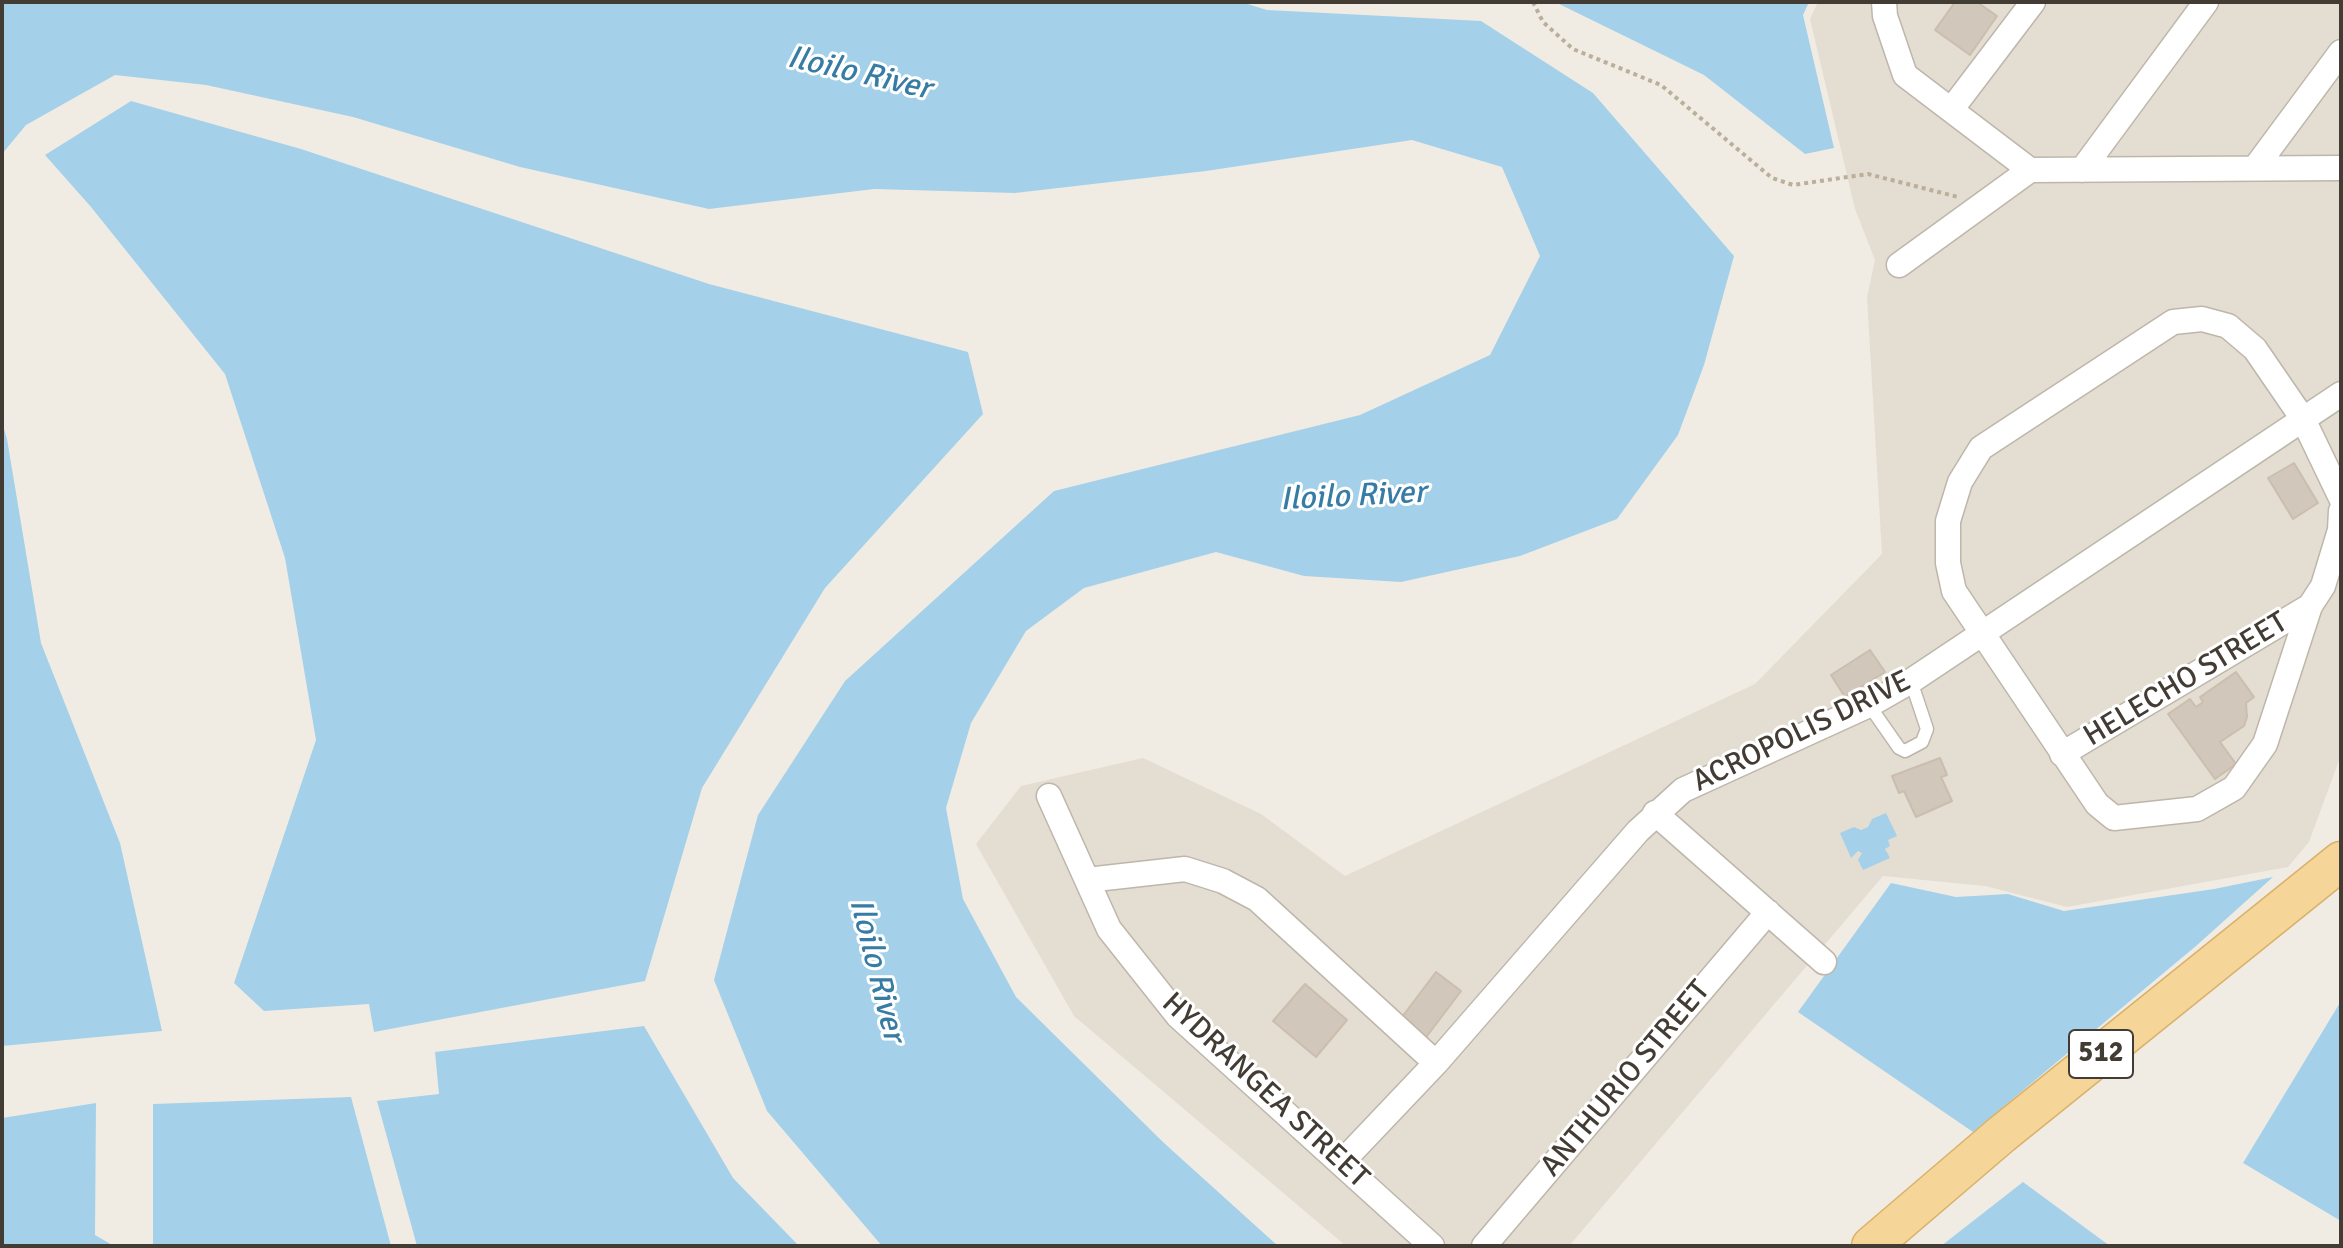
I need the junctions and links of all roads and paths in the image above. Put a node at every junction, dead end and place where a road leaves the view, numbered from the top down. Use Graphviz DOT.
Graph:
graph roads {
  1 [pos="1533,2"];
  2 [pos="1884,2"];
  3 [pos="2033,2"];
  4 [pos="2206,2"];
  5 [pos="2341,52"];
  6 [pos="1951,110"];
  7 [pos="2255,168"];
  8 [pos="2341,168"];
  9 [pos="2030,170"];
  10 [pos="2082,170"];
  11 [pos="1984,204"];
  12 [pos="1899,265"];
  13 [pos="2341,394"];
  14 [pos="2303,419"];
  15 [pos="2341,498"];
  16 [pos="2341,511"];
  17 [pos="2310,606"];
  18 [pos="1981,635"];
  19 [pos="1911,681"];
  20 [pos="1869,705"];
  21 [pos="2062,754"];
  22 [pos="1049,796"];
  23 [pos="1655,813"];
  24 [pos="2341,861"];
  25 [pos="1087,880"];
  26 [pos="1768,912"];
  27 [pos="1824,962"];
  28 [pos="1436,1063"];
  29 [pos="1342,1162"];
  30 [pos="1432,1246"];
  31 [pos="1484,1246"];
  32 [pos="1871,1246"];
  1 -- 11 [label="path"];
  2 -- 6 [label="street"];
  3 -- 6 [label="street"];
  4 -- 10 [label="street"];
  5 -- 7 [label="street"];
  6 -- 9 [label="street"];
  7 -- 8 [label="street"];
  7 -- 10 [label="street"];
  9 -- 10 [label="street"];
  9 -- 11 [label="street"];
  11 -- 12 [label="street"];
  13 -- 14 [label="street, ACROPOLIS DRIVE"];
  14 -- 15 [label="street"];
  14 -- 18 [label="street, ACROPOLIS DRIVE"];
  14 -- 18 [label="street"];
  16 -- 17 [label="street"];
  17 -- 21 [label="street, HELECHO STREET"];
  17 -- 21 [label="street"];
  18 -- 19 [label="street, ACROPOLIS DRIVE"];
  18 -- 21 [label="street"];
  19 -- 20 [label="street, ACROPOLIS DRIVE"];
  19 -- 20 [label="lane"];
  20 -- 23 [label="street, ACROPOLIS DRIVE"];
  22 -- 25 [label="street, HYDRANGEA STREET"];
  23 -- 26 [label="street"];
  23 -- 28 [label="street, ACROPOLIS DRIVE"];
  24 -- 32 [label="main road, 512"];
  25 -- 28 [label="street"];
  25 -- 29 [label="street, HYDRANGEA STREET"];
  26 -- 27 [label="street"];
  26 -- 31 [label="street, ANTHURIO STREET"];
  28 -- 29 [label="street, ACROPOLIS DRIVE"];
  29 -- 30 [label="street, HYDRANGEA STREET"];
}
